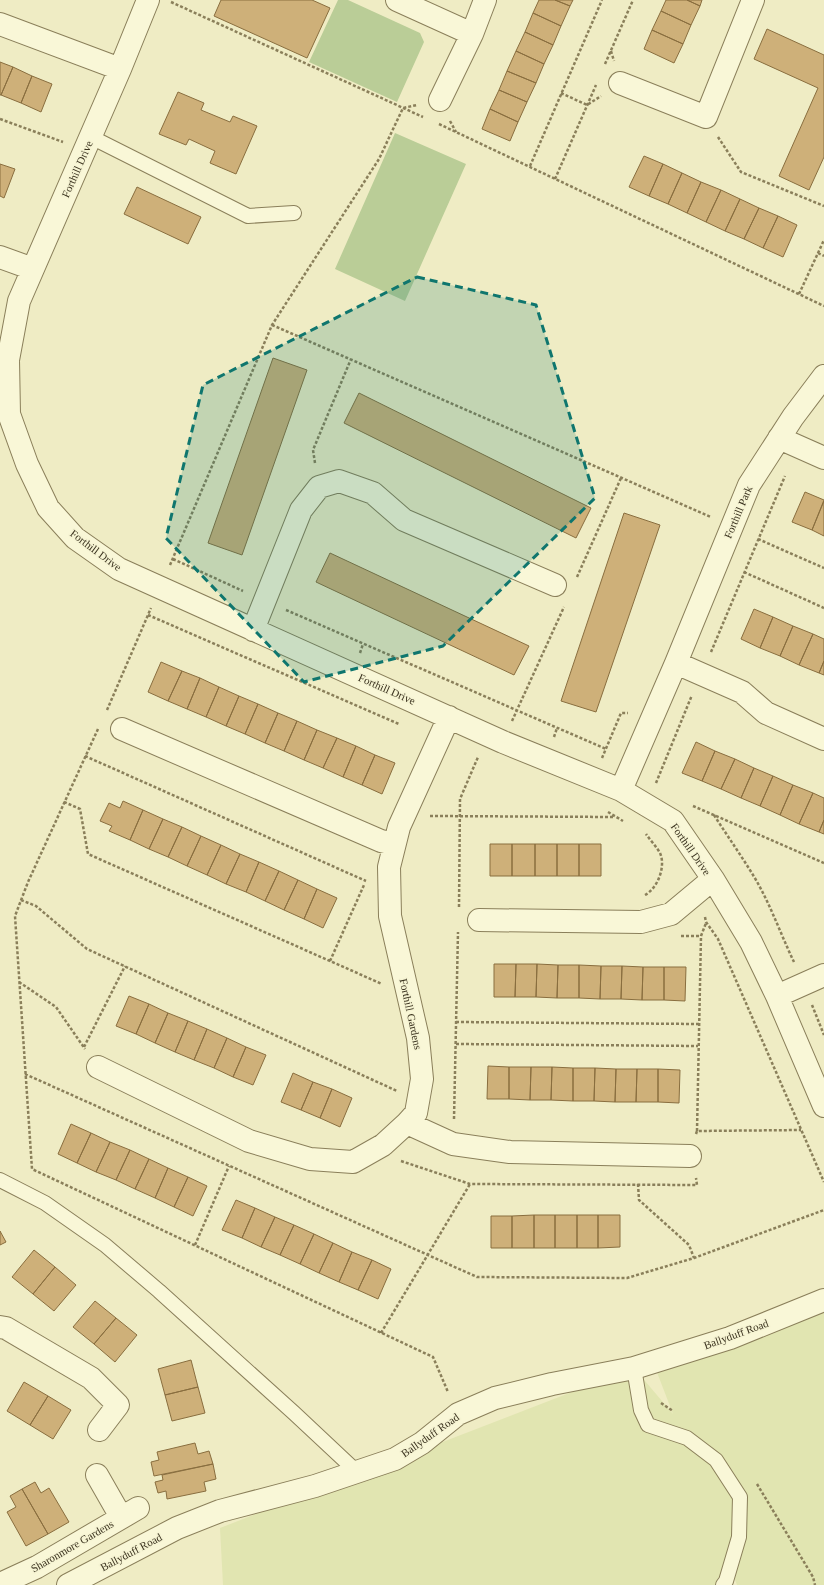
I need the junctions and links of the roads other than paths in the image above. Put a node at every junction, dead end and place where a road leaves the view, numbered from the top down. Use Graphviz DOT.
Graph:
graph roads {
  1 [pos="148,0"];
  2 [pos="397,0"];
  3 [pos="485,0"];
  4 [pos="753,0"];
  5 [pos="0,24"];
  6 [pos="472,34"];
  7 [pos="120,69"];
  8 [pos="620,83"];
  9 [pos="440,100"];
  10 [pos="88,144"];
  11 [pos="294,213"];
  12 [pos="0,257"];
  13 [pos="33,269"];
  14 [pos="824,376"];
  15 [pos="779,438"];
  16 [pos="824,458"];
  17 [pos="555,586"];
  18 [pos="253,630"];
  19 [pos="676,663"];
  20 [pos="449,717"];
  21 [pos="122,729"];
  22 [pos="824,739"];
  23 [pos="629,795"];
  24 [pos="394,844"];
  25 [pos="707,884"];
  26 [pos="478,920"];
  27 [pos="824,975"];
  28 [pos="777,996"];
  29 [pos="98,1067"];
  30 [pos="824,1106"];
  31 [pos="407,1123"];
  32 [pos="690,1156"];
  33 [pos="0,1180"];
  34 [pos="824,1300"];
  35 [pos="0,1326"];
  36 [pos="634,1368"];
  37 [pos="99,1430"];
  38 [pos="357,1472"];
  39 [pos="97,1475"];
  40 [pos="0,1584"];
  41 [pos="68,1585"];
  42 [pos="723,1585"];
  1 -- 7 [label="street, Forthill Drive"];
  2 -- 6 [label="street"];
  3 -- 6 [label="street"];
  4 -- 8 [label="street"];
  5 -- 7 [label="street"];
  6 -- 9 [label="street"];
  7 -- 10 [label="street, Forthill Drive"];
  10 -- 11 [label="lane"];
  10 -- 13 [label="street, Forthill Drive"];
  12 -- 13 [label="street"];
  13 -- 18 [label="street, Forthill Drive"];
  14 -- 15 [label="street, Forthill Park"];
  15 -- 16 [label="street"];
  15 -- 19 [label="street, Forthill Park"];
  17 -- 18 [label="street"];
  18 -- 20 [label="street, Forthill Drive"];
  19 -- 22 [label="street"];
  19 -- 23 [label="street, Forthill Park"];
  20 -- 23 [label="street, Forthill Drive"];
  20 -- 24 [label="street, Forthill Gardens"];
  21 -- 24 [label="street"];
  23 -- 25 [label="street, Forthill Drive"];
  24 -- 31 [label="street, Forthill Gardens"];
  25 -- 26 [label="street"];
  25 -- 28 [label="street, Forthill Drive"];
  27 -- 28 [label="street"];
  28 -- 30 [label="street, Forthill Drive"];
  29 -- 31 [label="street, Forthill Gardens"];
  31 -- 32 [label="street"];
  33 -- 38 [label="lane"];
  34 -- 36 [label="street, Ballyduff Road"];
  35 -- 37 [label="street"];
  36 -- 38 [label="street, Ballyduff Road"];
  36 -- 42 [label="lane"];
  38 -- 41 [label="street, Ballyduff Road"];
  39 -- 40 [label="street, Sharonmore Gardens"];
}
